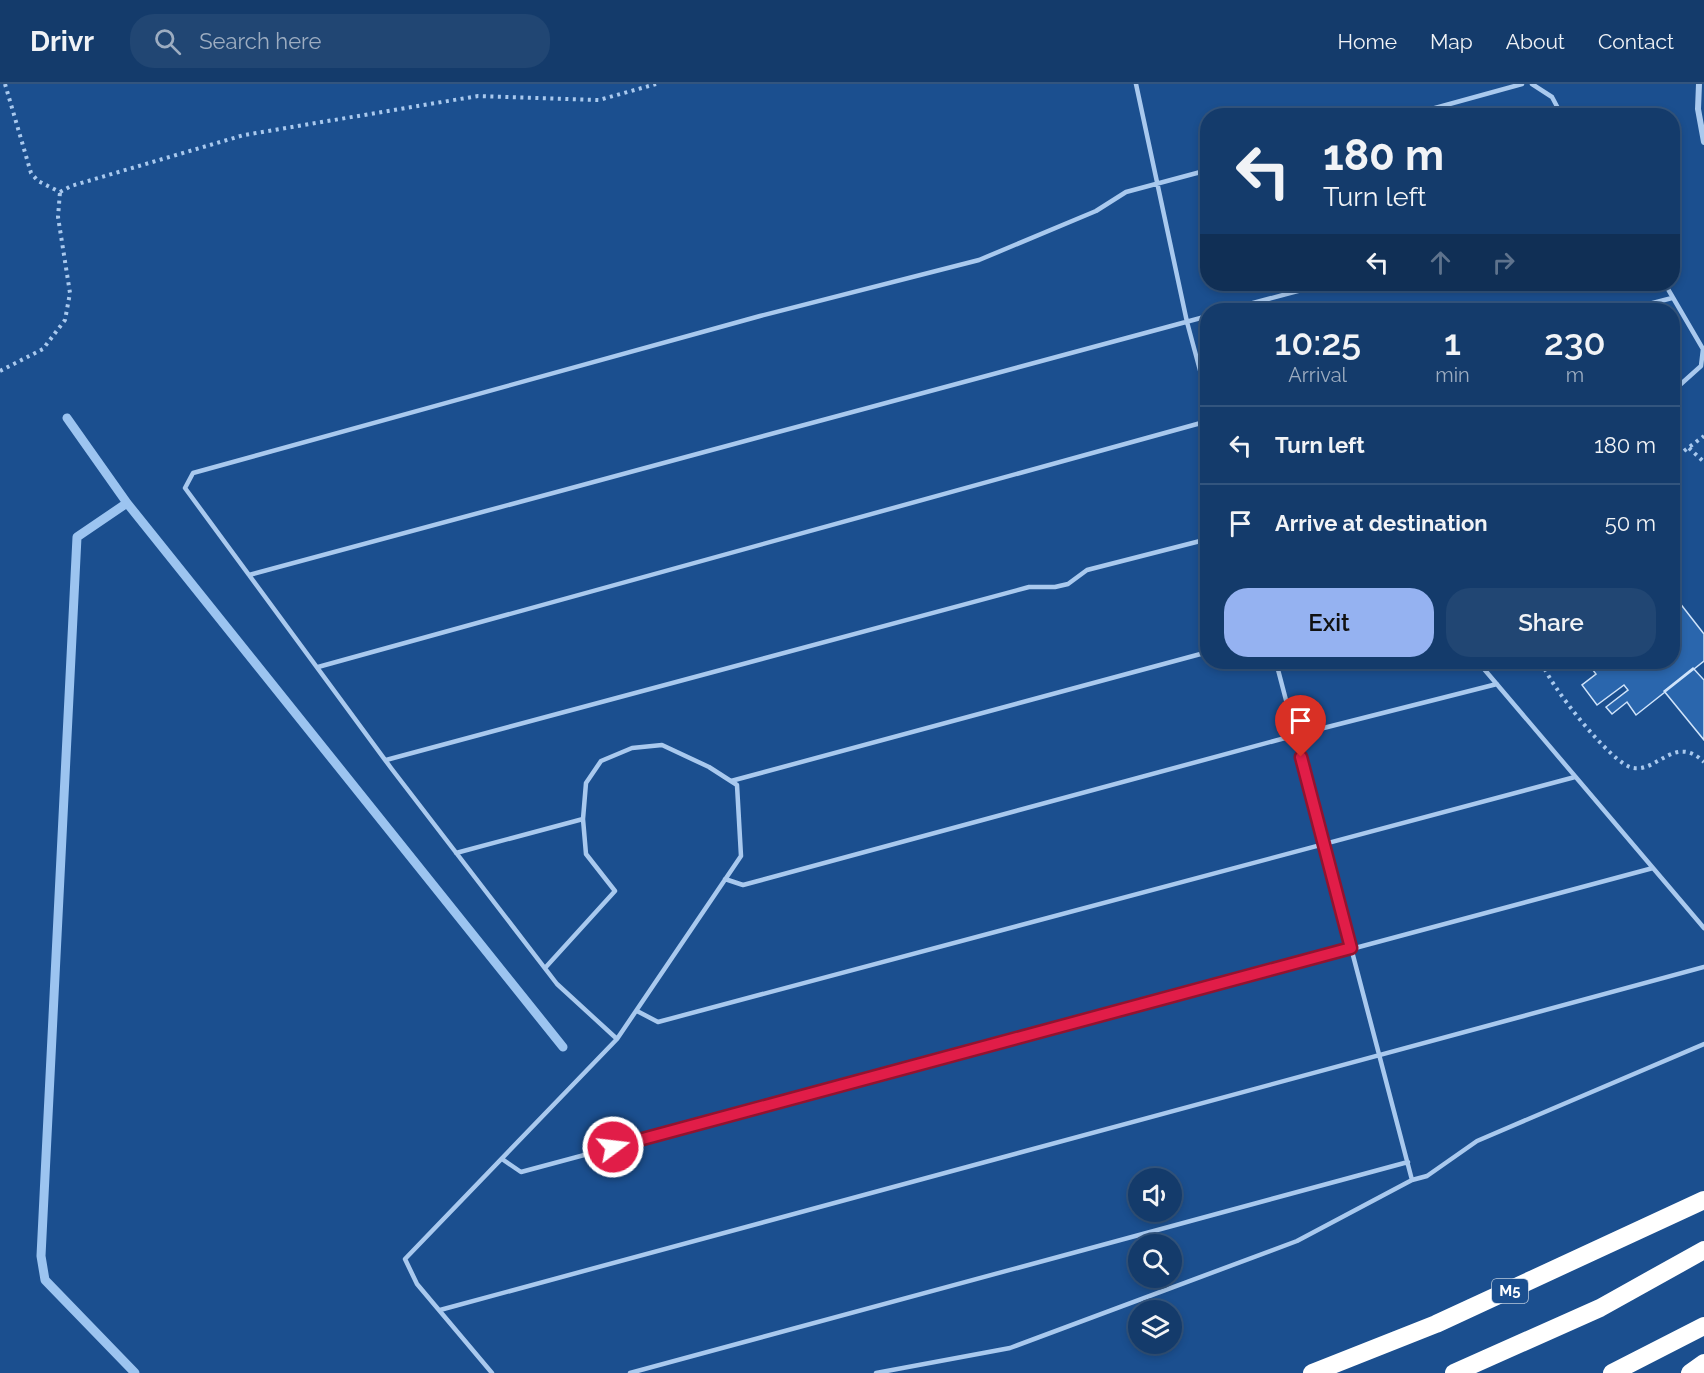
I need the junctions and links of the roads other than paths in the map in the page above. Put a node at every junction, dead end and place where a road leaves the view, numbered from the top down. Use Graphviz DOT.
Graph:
graph roads {
  1 [pos="1136,84"];
  2 [pos="1522,84"];
  3 [pos="1532,84"];
  4 [pos="1699,84"];
  5 [pos="1435,108"];
  6 [pos="1558,108"];
  7 [pos="1704,142"];
  8 [pos="1200,172"];
  9 [pos="1157,183"];
  10 [pos="1298,291"];
  11 [pos="1668,291"];
  12 [pos="1672,298"];
  13 [pos="1253,303"];
  14 [pos="1653,303"];
  15 [pos="1675,303"];
  16 [pos="1680,311"];
  17 [pos="1200,318"];
  18 [pos="1187,322"];
  19 [pos="1200,370"];
  20 [pos="1680,385"];
  21 [pos="1200,423"];
  22 [pos="1200,541"];
  23 [pos="249,575"];
  24 [pos="1200,654"];
  25 [pos="318,667"];
  26 [pos="1278,669"];
  27 [pos="1484,669"];
  28 [pos="1497,684"];
  29 [pos="1296,735"];
  30 [pos="386,760"];
  31 [pos="1575,777"];
  32 [pos="731,781"];
  33 [pos="583,819"];
  34 [pos="1324,846"];
  35 [pos="456,853"];
  36 [pos="1653,868"];
  37 [pos="725,879"];
  38 [pos="1704,928"];
  39 [pos="1351,948"];
  40 [pos="1704,967"];
  41 [pos="545,968"];
  42 [pos="637,1011"];
  43 [pos="618,1039"];
  44 [pos="1704,1044"];
  45 [pos="1379,1054"];
  46 [pos="502,1159"];
  47 [pos="1408,1162"];
  48 [pos="1412,1180"];
  49 [pos="1704,1200"];
  50 [pos="1704,1250"];
  51 [pos="440,1310"];
  52 [pos="1704,1326"];
  53 [pos="1704,1363"];
  54 [pos="492,1373"];
  55 [pos="630,1373"];
  56 [pos="876,1373"];
  57 [pos="1312,1373"];
  58 [pos="1454,1373"];
  59 [pos="1612,1373"];
  60 [pos="1690,1373"];
  1 -- 9 [label="lane"];
  2 -- 5 [label="lane"];
  3 -- 6 [label="lane"];
  4 -- 7 [label="street"];
  8 -- 9 [label="lane"];
  9 -- 18 [label="lane"];
  9 -- 23 [label="lane"];
  10 -- 13 [label="lane"];
  11 -- 12 [label="lane"];
  12 -- 14 [label="lane"];
  12 -- 15 [label="lane"];
  16 -- 20 [label="lane"];
  17 -- 18 [label="lane"];
  18 -- 19 [label="lane"];
  18 -- 23 [label="lane"];
  21 -- 25 [label="lane"];
  22 -- 30 [label="lane"];
  23 -- 25 [label="lane"];
  24 -- 32 [label="lane"];
  25 -- 30 [label="lane"];
  26 -- 29 [label="lane"];
  27 -- 28 [label="lane"];
  28 -- 29 [label="lane"];
  28 -- 31 [label="lane"];
  29 -- 34 [label="lane"];
  29 -- 37 [label="lane"];
  30 -- 35 [label="lane"];
  31 -- 34 [label="lane"];
  31 -- 36 [label="lane"];
  32 -- 33 [label="lane"];
  32 -- 37 [label="lane"];
  33 -- 35 [label="lane"];
  33 -- 41 [label="lane"];
  34 -- 39 [label="lane"];
  34 -- 42 [label="lane"];
  35 -- 41 [label="lane"];
  36 -- 38 [label="lane"];
  36 -- 39 [label="lane"];
  37 -- 42 [label="lane"];
  39 -- 45 [label="lane"];
  39 -- 46 [label="lane"];
  40 -- 45 [label="lane"];
  41 -- 43 [label="lane"];
  42 -- 43 [label="lane"];
  43 -- 46 [label="lane"];
  44 -- 48 [label="lane"];
  45 -- 47 [label="lane"];
  45 -- 51 [label="lane"];
  46 -- 51 [label="lane"];
  47 -- 48 [label="lane"];
  47 -- 55 [label="lane"];
  48 -- 56 [label="lane"];
  49 -- 57 [label="highway, M5"];
  50 -- 58 [label="highway"];
  51 -- 54 [label="lane"];
  52 -- 59 [label="highway"];
  53 -- 60 [label="highway"];
}
